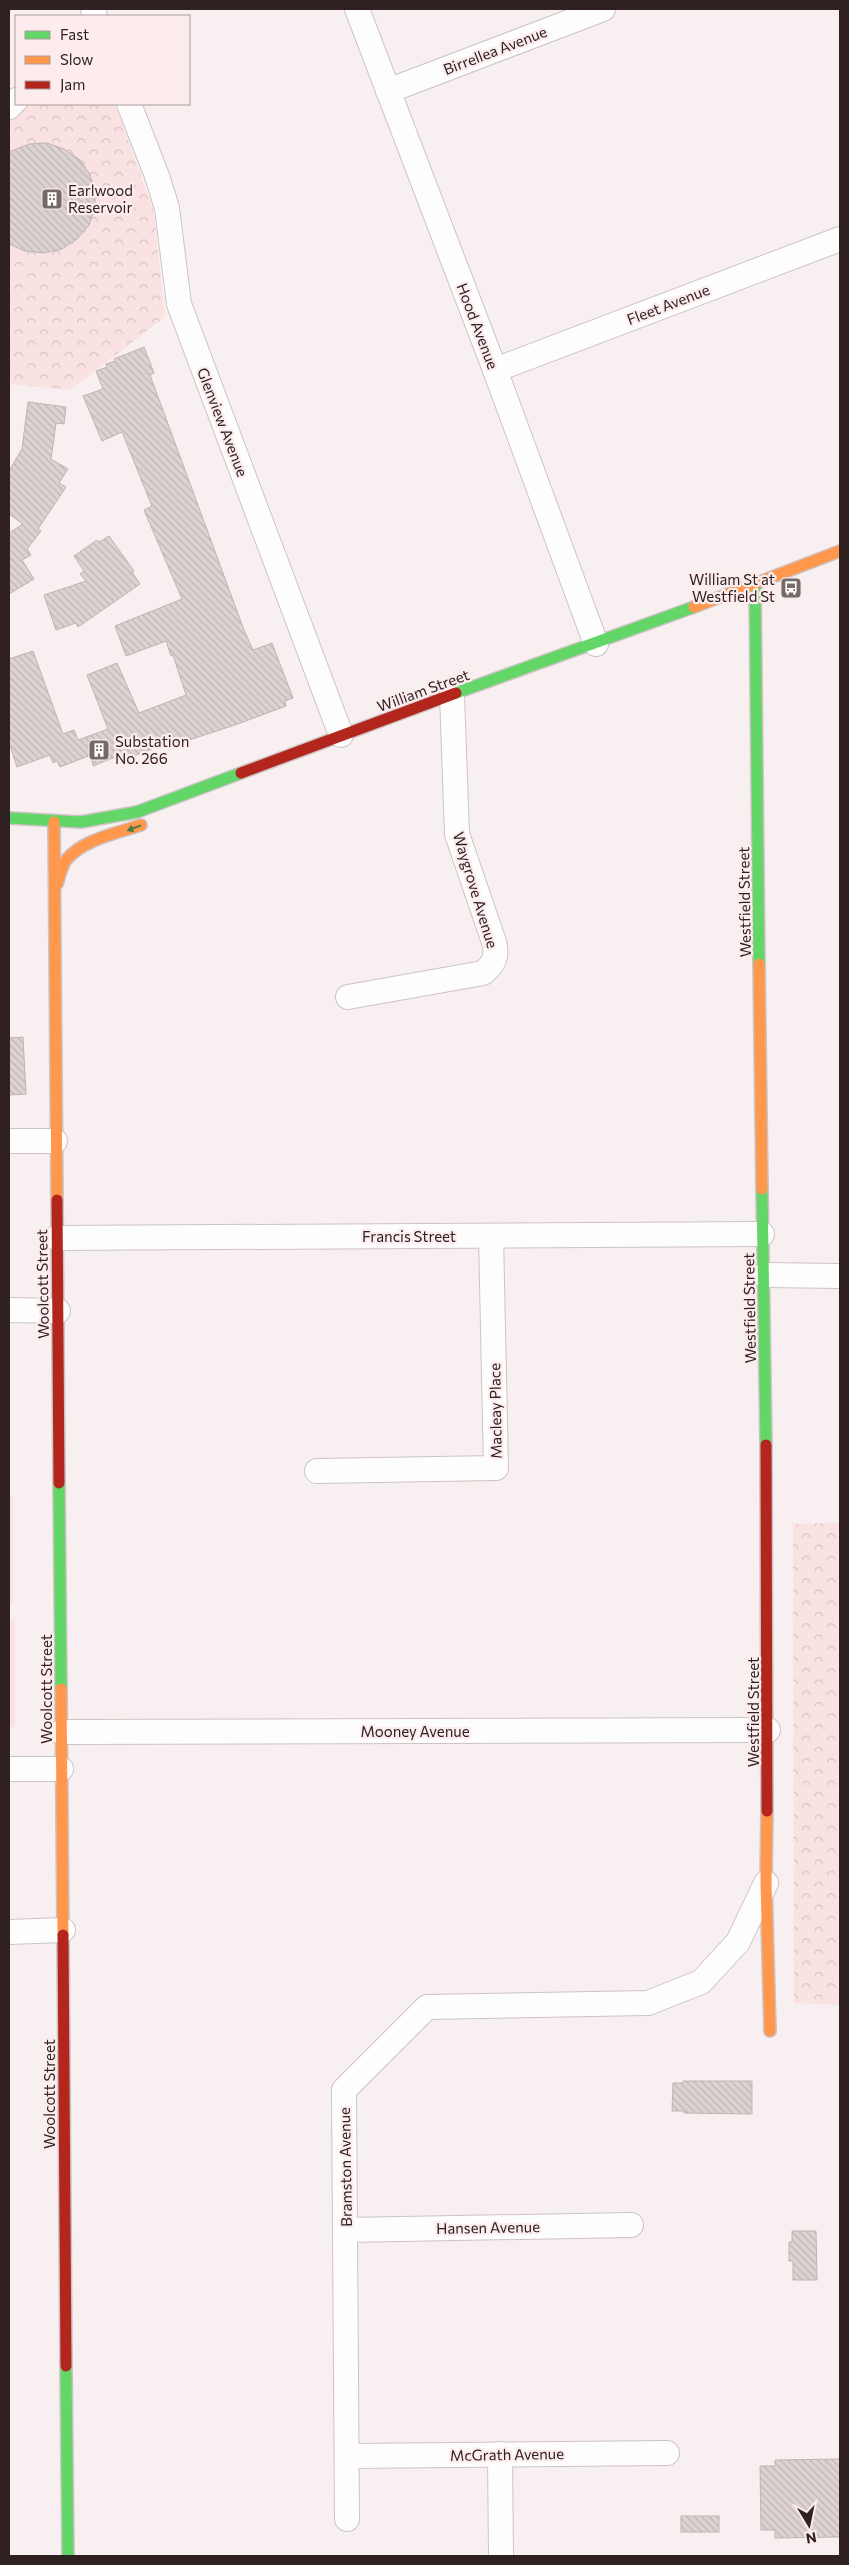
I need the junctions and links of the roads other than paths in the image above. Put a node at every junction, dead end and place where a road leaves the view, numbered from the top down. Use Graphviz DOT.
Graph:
graph roads {
  1 [pos="357,9"];
  2 [pos="603,9"];
  3 [pos="388,91"];
  4 [pos="129,105"];
  5 [pos="840,239"];
  6 [pos="495,370"];
  7 [pos="840,551"];
  8 [pos="755,584"];
  9 [pos="596,644"];
  10 [pos="452,695"];
  11 [pos="341,735"];
  12 [pos="205,787"];
  13 [pos="189,806"];
  14 [pos="9,818"];
  15 [pos="156,819"];
  16 [pos="54,822"];
  17 [pos="53,895"];
  18 [pos="348,997"];
  19 [pos="9,1141"];
  20 [pos="55,1141"];
  21 [pos="762,1234"];
  22 [pos="491,1236"];
  23 [pos="56,1238"];
  24 [pos="764,1275"];
  25 [pos="840,1276"];
  26 [pos="9,1310"];
  27 [pos="58,1311"];
  28 [pos="317,1471"];
  29 [pos="768,1730"];
  30 [pos="61,1732"];
  31 [pos="9,1769"];
  32 [pos="61,1769"];
  33 [pos="766,1883"];
  34 [pos="63,1930"];
  35 [pos="9,1932"];
  36 [pos="770,2031"];
  37 [pos="631,2225"];
  38 [pos="345,2230"];
  39 [pos="667,2453"];
  40 [pos="500,2454"];
  41 [pos="347,2456"];
  42 [pos="347,2519"];
  43 [pos="68,2556"];
  44 [pos="501,2556"];
  1 -- 3 [label="street, Hood Avenue"];
  2 -- 3 [label="street, Birrellea Avenue"];
  3 -- 6 [label="street, Hood Avenue"];
  4 -- 11 [label="street, Glenview Avenue"];
  5 -- 6 [label="street, Fleet Avenue"];
  6 -- 9 [label="street, Hood Avenue"];
  7 -- 8 [label="street, William Street"];
  8 -- 9 [label="street, William Street"];
  8 -- 21 [label="street, Westfield Street"];
  9 -- 10 [label="street, William Street"];
  10 -- 11 [label="street, William Street"];
  10 -- 18 [label="street, Waygrove Avenue"];
  11 -- 12 [label="street, William Street"];
  12 -- 13 [label="street"];
  12 -- 16 [label="street, William Street"];
  14 -- 16 [label="street, William Street"];
  15 -- 17 [label="street, one-way"];
  16 -- 17 [label="street, Woolcott Street"];
  17 -- 20 [label="street, Woolcott Street"];
  19 -- 20 [label="street"];
  20 -- 23 [label="street, Woolcott Street"];
  21 -- 22 [label="street, Francis Street"];
  21 -- 24 [label="street, Westfield Street"];
  22 -- 23 [label="street, Francis Street"];
  22 -- 28 [label="street, Macleay Place"];
  23 -- 27 [label="street, Woolcott Street"];
  24 -- 25 [label="street"];
  24 -- 29 [label="street, Westfield Street"];
  26 -- 27 [label="street"];
  27 -- 30 [label="street, Woolcott Street"];
  29 -- 30 [label="street, Mooney Avenue"];
  29 -- 33 [label="street, Westfield Street"];
  30 -- 32 [label="street, Woolcott Street"];
  31 -- 32 [label="street"];
  32 -- 34 [label="street, Woolcott Street"];
  33 -- 36 [label="street, Westfield Street"];
  33 -- 38 [label="street, Bramston Avenue"];
  34 -- 35 [label="street"];
  34 -- 43 [label="street, Woolcott Street"];
  37 -- 38 [label="street, Hansen Avenue"];
  38 -- 41 [label="street, Bramston Avenue"];
  39 -- 40 [label="street, McGrath Avenue"];
  40 -- 41 [label="street, McGrath Avenue"];
  40 -- 44 [label="street"];
  41 -- 42 [label="street, Bramston Avenue"];
}
